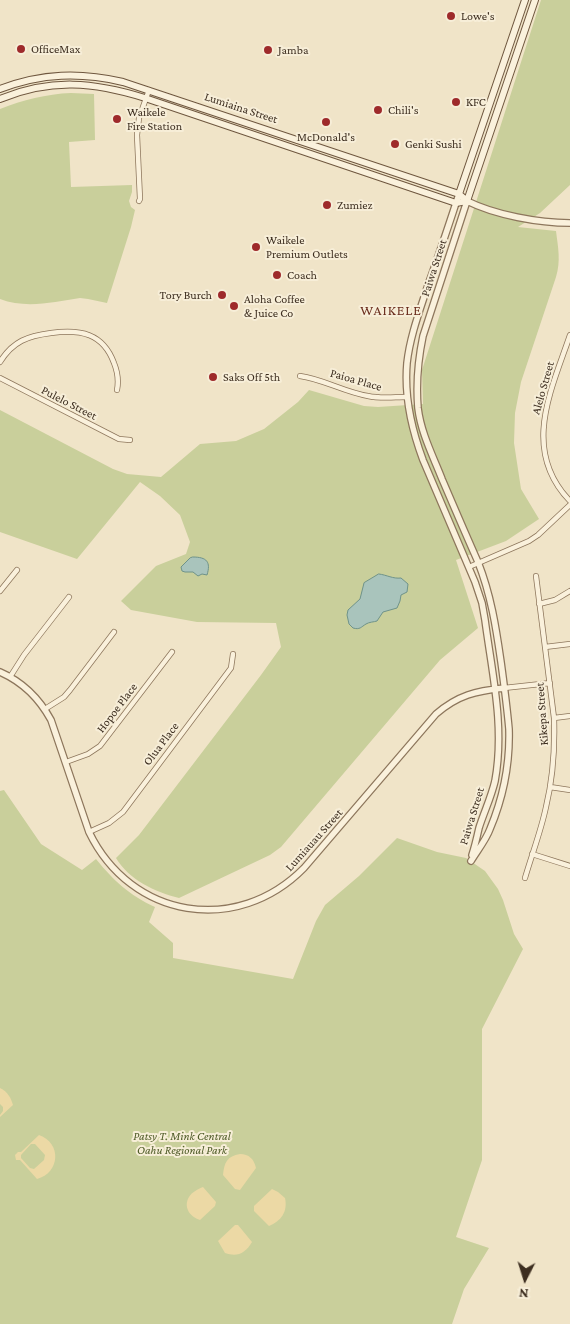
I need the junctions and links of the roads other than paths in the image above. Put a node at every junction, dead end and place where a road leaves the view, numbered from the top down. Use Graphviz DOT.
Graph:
graph roads {
  1 [pos="525,0"];
  2 [pos="536,0"];
  3 [pos="0,88"];
  4 [pos="149,90"];
  5 [pos="146,98"];
  6 [pos="0,99"];
  7 [pos="459,194"];
  8 [pos="139,201"];
  9 [pos="467,201"];
  10 [pos="456,203"];
  11 [pos="570,223"];
  12 [pos="570,335"];
  13 [pos="0,362"];
  14 [pos="300,376"];
  15 [pos="0,378"];
  16 [pos="417,386"];
  17 [pos="118,390"];
  18 [pos="407,397"];
  19 [pos="418,408"];
  20 [pos="130,440"];
  21 [pos="570,501"];
  22 [pos="570,505"];
  23 [pos="478,563"];
  24 [pos="470,567"];
  25 [pos="17,570"];
  26 [pos="536,576"];
  27 [pos="0,592"];
  28 [pos="570,592"];
  29 [pos="69,597"];
  30 [pos="539,604"];
  31 [pos="114,632"];
  32 [pos="570,644"];
  33 [pos="545,648"];
  34 [pos="172,652"];
  35 [pos="233,654"];
  36 [pos="0,672"];
  37 [pos="10,677"];
  38 [pos="550,683"];
  39 [pos="504,688"];
  40 [pos="495,689"];
  41 [pos="45,709"];
  42 [pos="570,716"];
  43 [pos="554,718"];
  44 [pos="66,762"];
  45 [pos="550,787"];
  46 [pos="570,790"];
  47 [pos="89,832"];
  48 [pos="532,854"];
  49 [pos="570,866"];
  50 [pos="524,878"];
  1 -- 7 [label="main road, Paiwa Street"];
  2 -- 9 [label="main road, Paiwa Street"];
  3 -- 4 [label="main road, Lumiaina Street"];
  4 -- 5 [label="street"];
  4 -- 7 [label="main road, Lumiaina Street"];
  5 -- 6 [label="main road, Lumiaina Street"];
  5 -- 8 [label="street"];
  5 -- 10 [label="main road, Lumiaina Street"];
  7 -- 9 [label="main road, Lumiaina Street"];
  7 -- 10 [label="street, Paiwa Street"];
  9 -- 10 [label="main road, Lumiaina Street"];
  9 -- 11 [label="street, Lumiaina Street"];
  9 -- 16 [label="street, Paiwa Street"];
  10 -- 18 [label="street, Paiwa Street"];
  12 -- 21 [label="street, Alelo Street"];
  13 -- 17 [label="street"];
  14 -- 18 [label="street, Paioa Place"];
  15 -- 20 [label="street, Pulelo Street"];
  16 -- 18 [label="street"];
  16 -- 19 [label="street, Paiwa Street"];
  18 -- 19 [label="street"];
  18 -- 24 [label="street, Paiwa Street"];
  19 -- 23 [label="street, Paiwa Street"];
  22 -- 23 [label="street"];
  23 -- 24 [label="street"];
  23 -- 39 [label="street, Paiwa Street"];
  24 -- 40 [label="street, Paiwa Street"];
  25 -- 27 [label="street"];
  26 -- 30 [label="street, Kikepa Street"];
  28 -- 30 [label="street"];
  29 -- 37 [label="street"];
  30 -- 33 [label="street, Kikepa Street"];
  31 -- 41 [label="street"];
  32 -- 33 [label="street"];
  33 -- 38 [label="street, Kikepa Street"];
  34 -- 44 [label="street, Hopoe Place"];
  35 -- 47 [label="street, Olua Place"];
  36 -- 37 [label="street, Lumiauau Street"];
  37 -- 41 [label="street, Lumiauau Street"];
  38 -- 39 [label="street, Lumiauau Street"];
  38 -- 43 [label="street, Kikepa Street"];
  39 -- 40 [label="street, Lumiauau Street"];
  39 -- 40 [label="street, Paiwa Street"];
  40 -- 47 [label="street, Lumiauau Street"];
  41 -- 44 [label="street, Lumiauau Street"];
  42 -- 43 [label="street"];
  43 -- 45 [label="street, Kikepa Street"];
  44 -- 47 [label="street, Lumiauau Street"];
  45 -- 46 [label="street"];
  45 -- 48 [label="street, Kikepa Street"];
  48 -- 49 [label="street"];
  48 -- 50 [label="street, Kikepa Street"];
}
